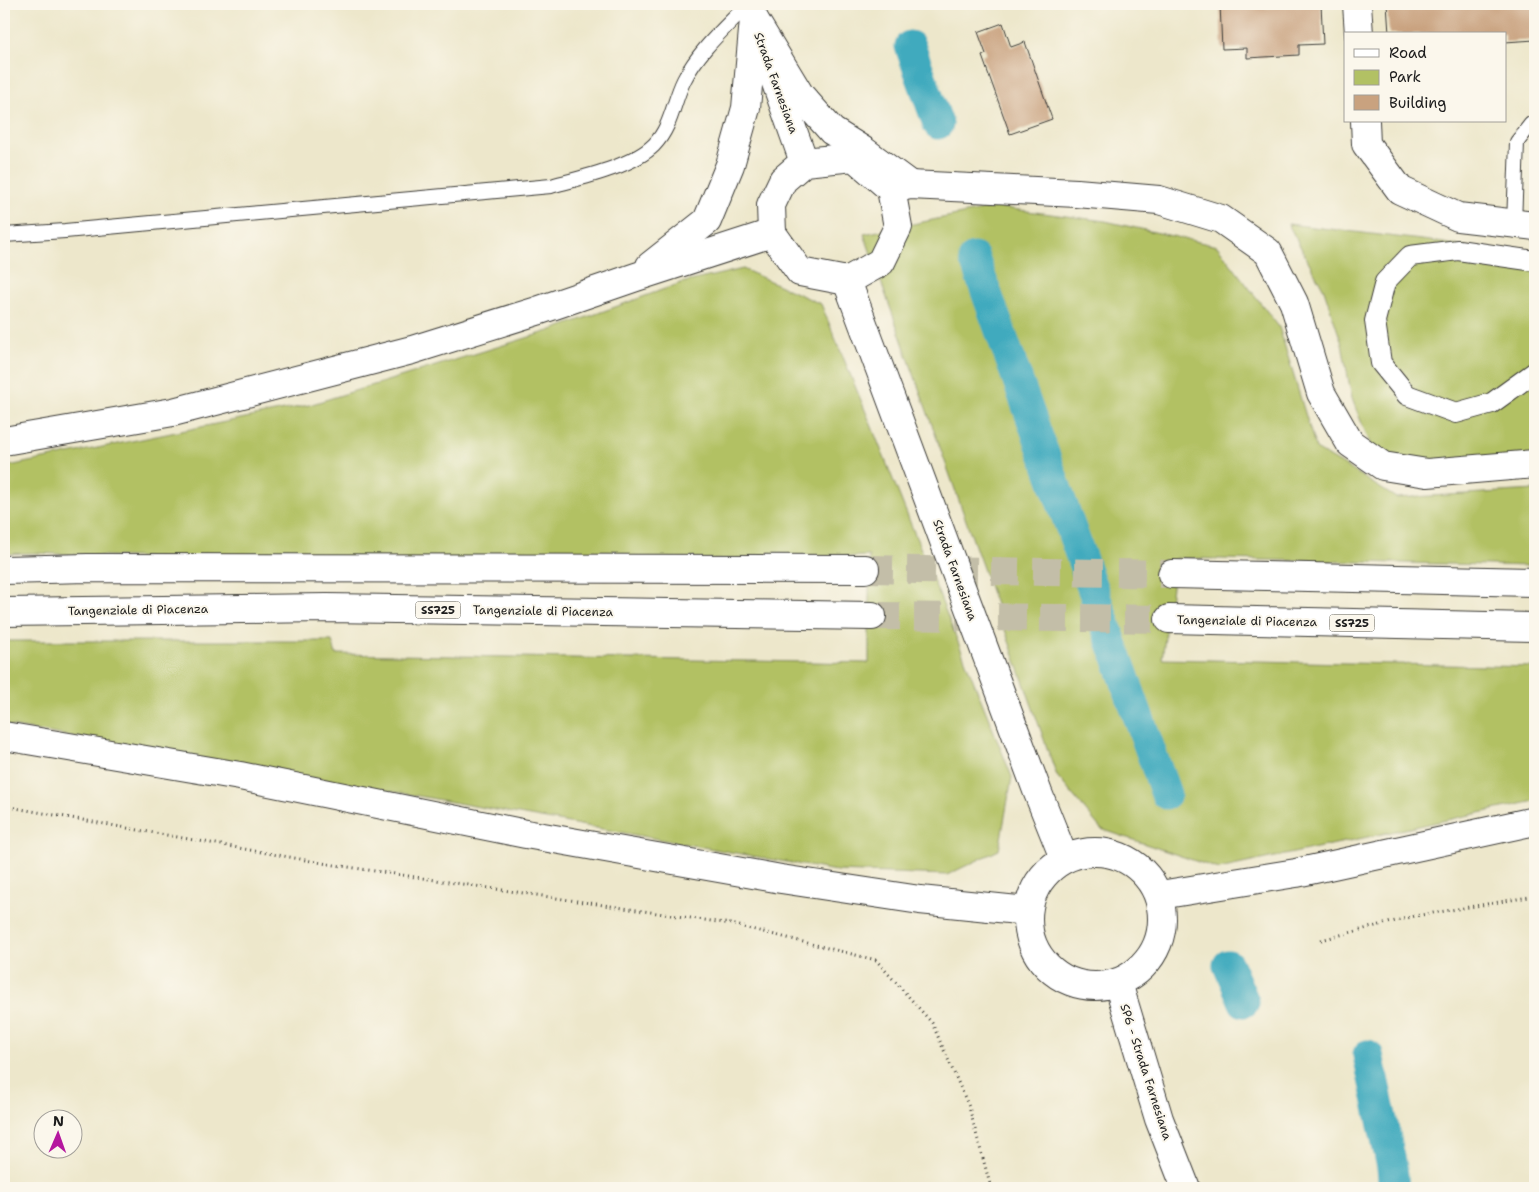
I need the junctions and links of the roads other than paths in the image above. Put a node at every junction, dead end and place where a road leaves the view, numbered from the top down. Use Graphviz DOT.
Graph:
graph roads {
  1 [pos="1357,4"];
  2 [pos="750,9"];
  3 [pos="1359,32"];
  4 [pos="1365,122"];
  5 [pos="1535,124"];
  6 [pos="804,162"];
  7 [pos="901,187"];
  8 [pos="1524,225"];
  9 [pos="772,233"];
  10 [pos="4,235"];
  11 [pos="1535,262"];
  12 [pos="636,276"];
  13 [pos="847,281"];
  14 [pos="1535,372"];
  15 [pos="4,441"];
  16 [pos="1535,464"];
  17 [pos="865,569"];
  18 [pos="4,570"];
  19 [pos="1172,574"];
  20 [pos="1535,582"];
  21 [pos="4,612"];
  22 [pos="872,616"];
  23 [pos="1169,619"];
  24 [pos="1535,627"];
  25 [pos="4,736"];
  26 [pos="1535,821"];
  27 [pos="1064,858"];
  28 [pos="1160,895"];
  29 [pos="1027,911"];
  30 [pos="1118,983"];
  31 [pos="1186,1188"];
  1 -- 3 [label="main road"];
  2 -- 6 [label="main road, Strada Farnesiana"];
  2 -- 7 [label="main road"];
  2 -- 10 [label="lane"];
  2 -- 12 [label="main road"];
  4 -- 8 [label="main road"];
  5 -- 8 [label="lane"];
  6 -- 7 [label="main road"];
  6 -- 9 [label="main road"];
  7 -- 13 [label="main road"];
  7 -- 16 [label="main road"];
  9 -- 12 [label="main road"];
  9 -- 13 [label="main road"];
  11 -- 14 [label="street"];
  12 -- 15 [label="main road"];
  13 -- 27 [label="main road, Strada Farnesiana"];
  17 -- 18 [label="main road"];
  19 -- 20 [label="main road"];
  21 -- 22 [label="main road, Tangenziale di Piacenza / SS725"];
  23 -- 24 [label="main road, Tangenziale di Piacenza / SS725"];
  25 -- 29 [label="main road"];
  26 -- 28 [label="main road"];
  27 -- 28 [label="main road"];
  27 -- 29 [label="main road"];
  28 -- 30 [label="main road"];
  29 -- 30 [label="main road"];
  30 -- 31 [label="main road, SP6 - Strada Farnesiana"];
}
